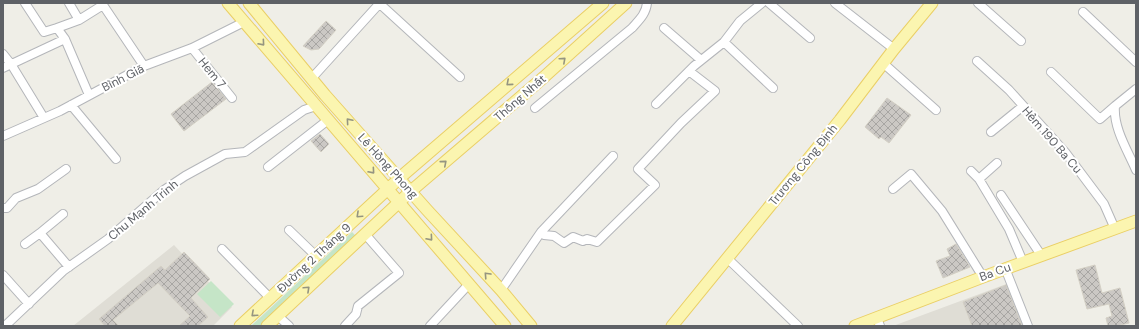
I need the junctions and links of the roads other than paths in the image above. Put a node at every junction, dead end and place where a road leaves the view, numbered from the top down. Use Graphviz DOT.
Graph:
graph roads {
  1 [pos="25,3"];
  2 [pos="69,3"];
  3 [pos="228,3"];
  4 [pos="249,3"];
  5 [pos="603,3"];
  6 [pos="626,3"];
  7 [pos="647,3"];
  8 [pos="762,3"];
  9 [pos="769,3"];
  10 [pos="835,3"];
  11 [pos="932,3"];
  12 [pos="978,3"];
  13 [pos="380,4"];
  14 [pos="1084,12"];
  15 [pos="80,20"];
  16 [pos="244,22"];
  17 [pos="57,28"];
  18 [pos="664,28"];
  19 [pos="810,38"];
  20 [pos="65,39"];
  21 [pos="724,42"];
  22 [pos="1021,42"];
  23 [pos="192,48"];
  24 [pos="894,49"];
  25 [pos="3,54"];
  26 [pos="701,60"];
  27 [pos="977,61"];
  28 [pos="1136,62"];
  29 [pos="532,64"];
  30 [pos="883,64"];
  31 [pos="7,66"];
  32 [pos="144,66"];
  33 [pos="689,71"];
  34 [pos="1051,72"];
  35 [pos="460,77"];
  36 [pos="544,77"];
  37 [pos="312,78"];
  38 [pos="773,88"];
  39 [pos="1136,89"];
  40 [pos="302,90"];
  41 [pos="89,95"];
  42 [pos="326,95"];
  43 [pos="232,98"];
  44 [pos="656,104"];
  45 [pos="71,105"];
  46 [pos="316,106"];
  47 [pos="1023,106"];
  48 [pos="1115,106"];
  49 [pos="535,108"];
  50 [pos="936,110"];
  51 [pos="44,118"];
  52 [pos="328,120"];
  53 [pos="991,132"];
  54 [pos="3,136"];
  55 [pos="614,156"];
  56 [pos="116,159"];
  57 [pos="997,163"];
  58 [pos="268,168"];
  59 [pos="66,169"];
  60 [pos="1136,170"];
  61 [pos="971,171"];
  62 [pos="400,178"];
  63 [pos="979,179"];
  64 [pos="892,189"];
  65 [pos="388,190"];
  66 [pos="411,191"];
  67 [pos="1002,195"];
  68 [pos="399,202"];
  69 [pos="3,208"];
  70 [pos="63,214"];
  71 [pos="1136,221"];
  72 [pos="1115,229"];
  73 [pos="289,230"];
  74 [pos="541,232"];
  75 [pos="40,233"];
  76 [pos="365,234"];
  77 [pos="25,244"];
  78 [pos="222,249"];
  79 [pos="1041,255"];
  80 [pos="316,256"];
  81 [pos="727,258"];
  82 [pos="1023,262"];
  83 [pos="69,267"];
  84 [pos="1005,268"];
  85 [pos="3,275"];
  86 [pos="983,277"];
  87 [pos="469,284"];
  88 [pos="501,290"];
  89 [pos="271,299"];
  90 [pos="29,304"];
  91 [pos="278,316"];
  92 [pos="879,322"];
  93 [pos="5,326"];
  94 [pos="240,326"];
  95 [pos="267,326"];
  96 [pos="288,326"];
  97 [pos="345,326"];
  98 [pos="430,326"];
  99 [pos="505,326"];
  100 [pos="531,326"];
  101 [pos="672,326"];
  102 [pos="798,326"];
  103 [pos="855,326"];
  104 [pos="1028,326"];
  1 -- 17 [label="street"];
  2 -- 15 [label="street"];
  3 -- 16 [label="main road, Lê Hồng Phong"];
  4 -- 37 [label="main road, Lê Hồng Phong"];
  5 -- 29 [label="main road, Thống Nhất"];
  36 -- 6 [label="main road, Thống Nhất, one-way"];
  7 -- 49 [label="street"];
  8 -- 21 [label="street"];
  9 -- 19 [label="street"];
  10 -- 24 [label="street"];
  11 -- 24 [label="main road, Trương Công Định"];
  12 -- 22 [label="street"];
  13 -- 35 [label="street"];
  13 -- 37 [label="street"];
  14 -- 28 [label="street"];
  15 -- 17 [label="street"];
  15 -- 32 [label="street"];
  16 -- 23 [label="street, Bình Giã"];
  16 -- 40 [label="main road, Lê Hồng Phong, one-way"];
  17 -- 20 [label="street"];
  18 -- 26 [label="street"];
  20 -- 31 [label="street"];
  20 -- 41 [label="street"];
  21 -- 26 [label="street"];
  21 -- 38 [label="street"];
  23 -- 32 [label="street, Bình Giã"];
  23 -- 43 [label="street, Hem 7"];
  24 -- 30 [label="main road, Trương Công Định"];
  25 -- 31 [label="street"];
  26 -- 33 [label="street"];
  27 -- 47 [label="street, Hẻm 190 Ba Cu"];
  29 -- 36 [label="main road"];
  29 -- 62 [label="main road, Thống Nhất, one-way"];
  30 -- 50 [label="street"];
  30 -- 81 [label="main road, Trương Công Định"];
  31 -- 51 [label="street"];
  32 -- 41 [label="street, Bình Giã"];
  33 -- 44 [label="street"];
  33 -- 74 [label="street"];
  34 -- 48 [label="street"];
  66 -- 36 [label="main road, Thống Nhất, one-way"];
  37 -- 40 [label="main road"];
  37 -- 42 [label="main road, Lê Hồng Phong"];
  39 -- 48 [label="street"];
  40 -- 46 [label="main road, Lê Hồng Phong"];
  41 -- 45 [label="street, Bình Giã"];
  42 -- 46 [label="main road"];
  62 -- 42 [label="main road, Lê Hồng Phong, one-way"];
  45 -- 51 [label="street, Bình Giã"];
  45 -- 56 [label="street"];
  46 -- 52 [label="main road, Lê Hồng Phong"];
  46 -- 83 [label="street, Chu Mạnh Trinh"];
  47 -- 53 [label="street"];
  47 -- 72 [label="street, Hẻm 190 Ba Cu"];
  48 -- 60 [label="street"];
  51 -- 54 [label="street, Bình Giã"];
  52 -- 58 [label="street"];
  52 -- 65 [label="main road, Lê Hồng Phong, one-way"];
  55 -- 74 [label="street"];
  57 -- 63 [label="street"];
  59 -- 69 [label="street"];
  61 -- 63 [label="street"];
  62 -- 65 [label="main road, Thống Nhất"];
  62 -- 66 [label="main road, Lê Hồng Phong"];
  63 -- 82 [label="street"];
  64 -- 86 [label="street"];
  65 -- 68 [label="main road, Lê Hồng Phong"];
  65 -- 80 [label="main road, Đường 2 Tháng 9, one-way"];
  66 -- 68 [label="main road, Thống Nhất"];
  88 -- 66 [label="main road, Lê Hồng Phong, one-way"];
  67 -- 79 [label="street"];
  68 -- 76 [label="main road, Đường 2 Tháng 9"];
  68 -- 87 [label="main road, Lê Hồng Phong, one-way"];
  70 -- 75 [label="street"];
  71 -- 72 [label="main road, Ba Cu"];
  72 -- 79 [label="main road, Ba Cu"];
  73 -- 80 [label="street"];
  74 -- 88 [label="street"];
  75 -- 77 [label="street"];
  75 -- 83 [label="street"];
  91 -- 76 [label="main road, Đường 2 Tháng 9, one-way"];
  76 -- 97 [label="street"];
  78 -- 89 [label="street"];
  79 -- 82 [label="main road, Ba Cu"];
  80 -- 89 [label="main road, Đường 2 Tháng 9"];
  81 -- 101 [label="main road, Trương Công Định"];
  81 -- 102 [label="street"];
  82 -- 84 [label="main road, Ba Cu"];
  83 -- 90 [label="street, Chu Mạnh Trinh"];
  84 -- 86 [label="main road, Ba Cu"];
  84 -- 104 [label="street"];
  85 -- 90 [label="street"];
  86 -- 92 [label="main road, Ba Cu"];
  87 -- 98 [label="street"];
  87 -- 99 [label="main road, Lê Hồng Phong"];
  88 -- 100 [label="main road, Lê Hồng Phong"];
  89 -- 94 [label="main road, Đường 2 Tháng 9, one-way"];
  90 -- 93 [label="street, Chu Mạnh Trinh"];
  91 -- 95 [label="main road, Đường 2 Tháng 9"];
  91 -- 96 [label="street"];
  92 -- 103 [label="main road, Ba Cu"];
}
